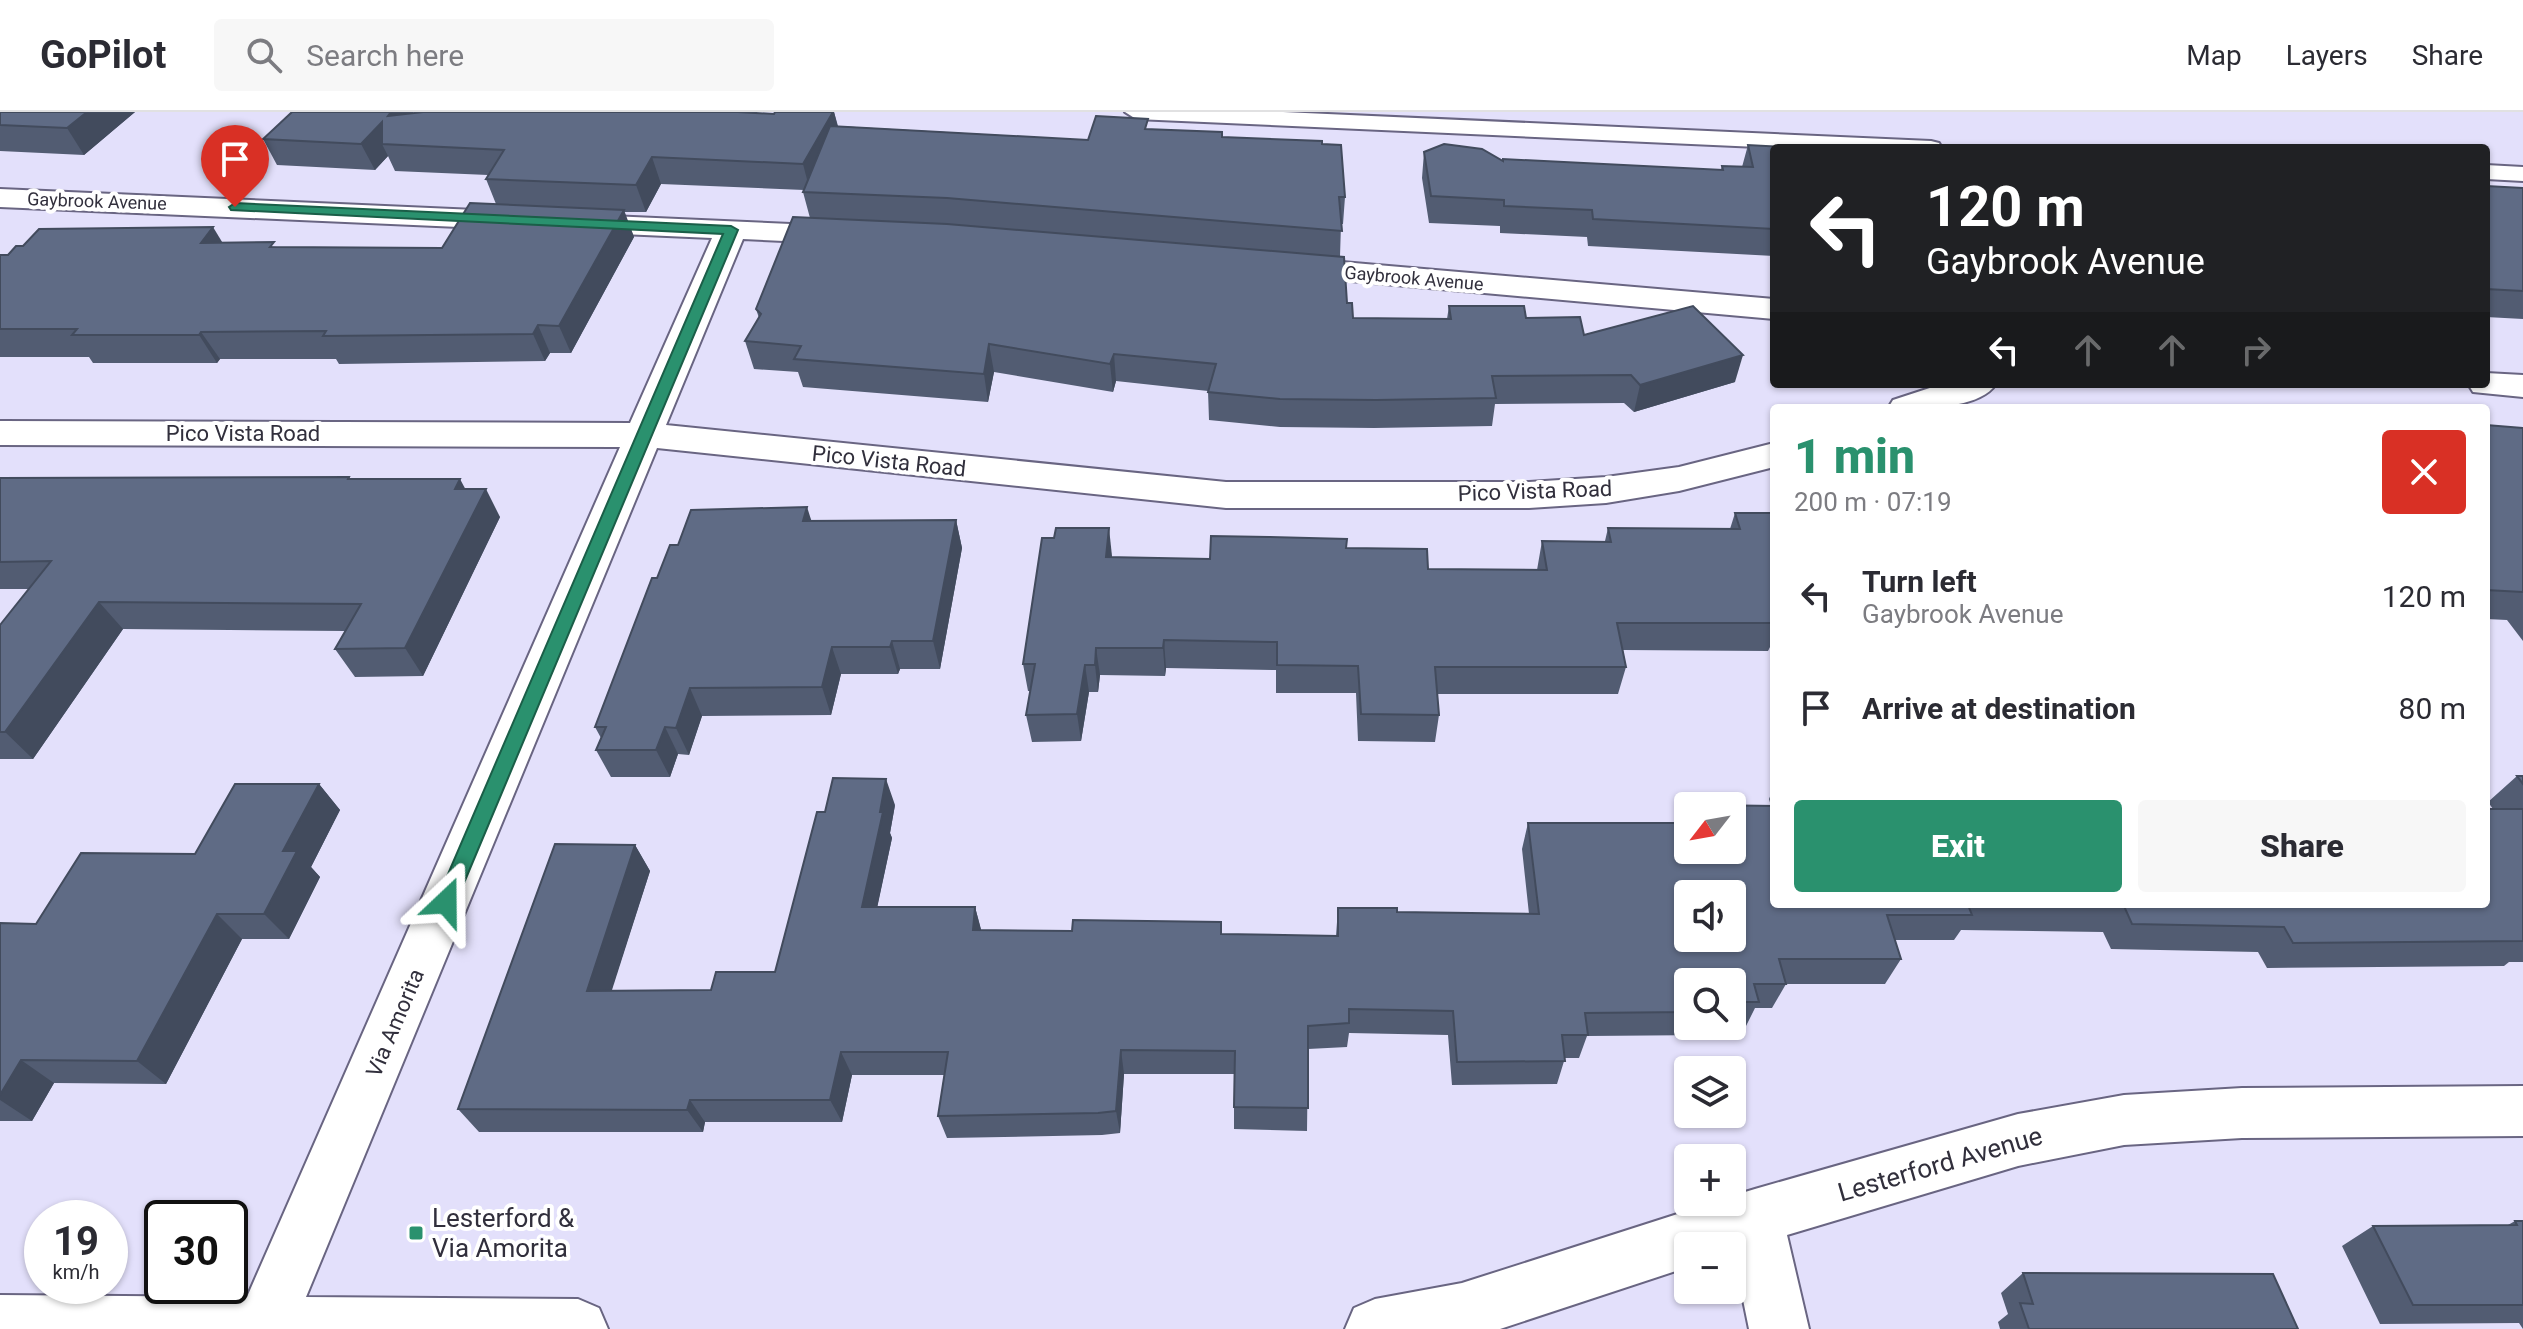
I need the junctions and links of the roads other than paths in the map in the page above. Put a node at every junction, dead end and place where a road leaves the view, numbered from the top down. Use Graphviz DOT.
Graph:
graph roads {
  1 [pos="1136,112"];
  2 [pos="1843,144"];
  3 [pos="2490,172"];
  4 [pos="2523,174"];
  5 [pos="0,198"];
  6 [pos="731,230"];
  7 [pos="873,235"];
  8 [pos="1253,264"];
  9 [pos="1770,309"];
  10 [pos="2490,384"];
  11 [pos="2523,386"];
  12 [pos="1966,388"];
  13 [pos="1918,404"];
  14 [pos="0,433"];
  15 [pos="645,435"];
  16 [pos="1770,456"];
  17 [pos="2523,1111"];
  18 [pos="1755,1217"];
  19 [pos="0,1325"];
  20 [pos="264,1328"];
  21 [pos="578,1329"];
  22 [pos="1375,1329"];
  23 [pos="1779,1329"];
  1 -- 2 [label="lane"];
  3 -- 4 [label="lane"];
  5 -- 6 [label="street, Gaybrook Avenue"];
  6 -- 7 [label="street, Gaybrook Avenue"];
  6 -- 15 [label="street, Via Amorita"];
  8 -- 9 [label="street, Gaybrook Avenue"];
  10 -- 11 [label="street"];
  12 -- 13 [label="street"];
  14 -- 15 [label="street, Pico Vista Road"];
  15 -- 16 [label="street, Pico Vista Road"];
  15 -- 20 [label="street, Via Amorita"];
  17 -- 18 [label="street, Lesterford Avenue"];
  18 -- 22 [label="street, Lesterford Avenue"];
  18 -- 23 [label="street"];
  19 -- 20 [label="street"];
  20 -- 21 [label="street"];
}
